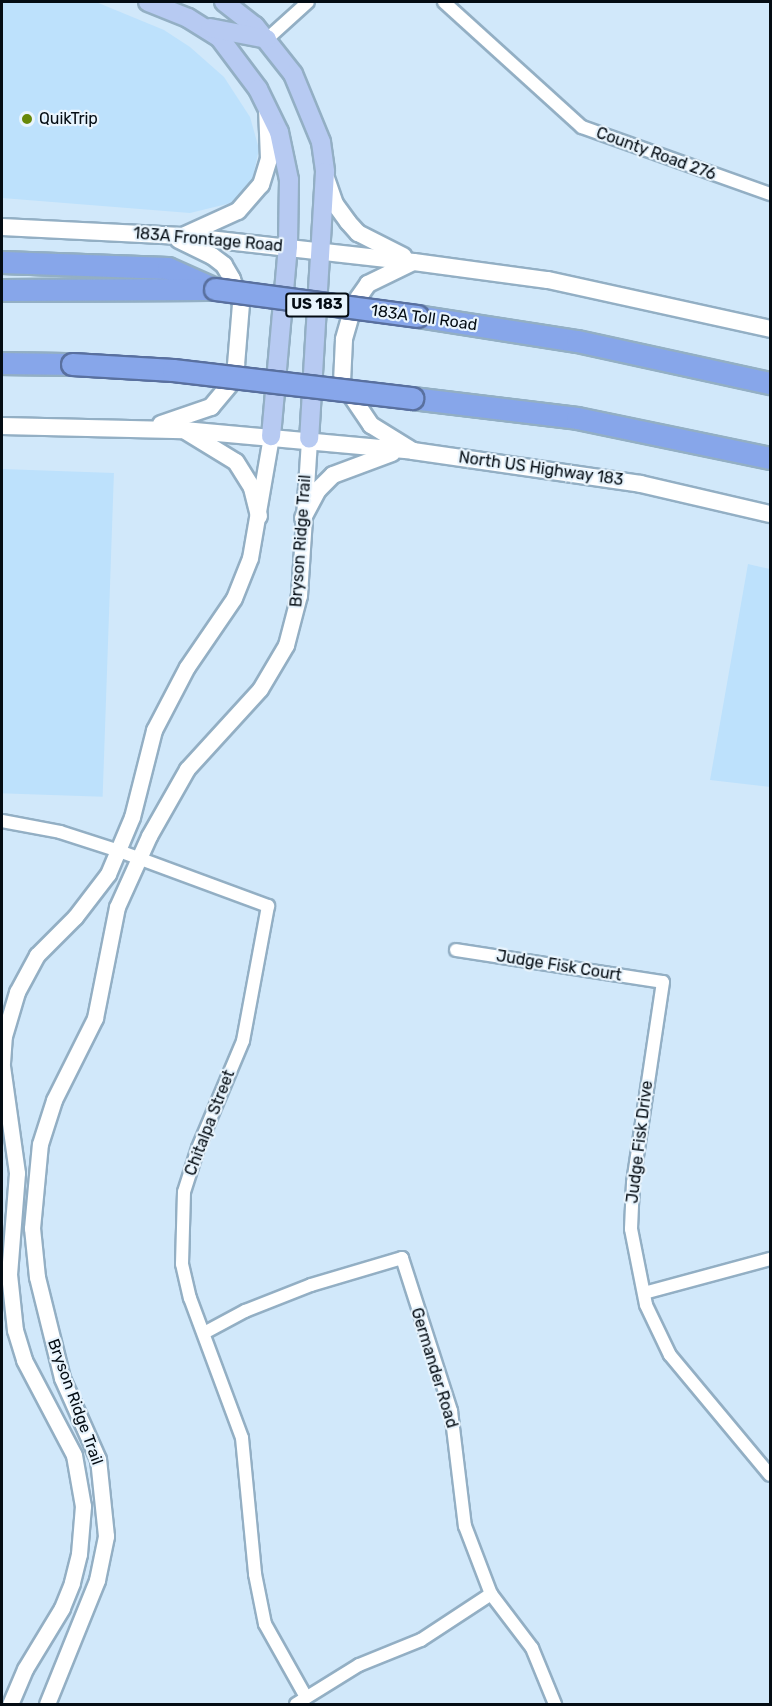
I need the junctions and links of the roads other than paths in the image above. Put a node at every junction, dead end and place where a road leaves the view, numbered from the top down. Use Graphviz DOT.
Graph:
graph roads {
  1 [pos="148,2"];
  2 [pos="224,2"];
  3 [pos="308,2"];
  4 [pos="444,2"];
  5 [pos="208,28"];
  6 [pos="267,39"];
  7 [pos="267,106"];
  8 [pos="325,172"];
  9 [pos="771,194"];
  10 [pos="2,226"];
  11 [pos="176,236"];
  12 [pos="288,246"];
  13 [pos="320,250"];
  14 [pos="2,262"];
  15 [pos="414,262"];
  16 [pos="215,289"];
  17 [pos="2,290"];
  18 [pos="771,329"];
  19 [pos="2,363"];
  20 [pos="771,383"];
  21 [pos="2,426"];
  22 [pos="149,428"];
  23 [pos="184,430"];
  24 [pos="271,436"];
  25 [pos="309,439"];
  26 [pos="405,451"];
  27 [pos="771,458"];
  28 [pos="771,514"];
  29 [pos="259,516"];
  30 [pos="303,518"];
  31 [pos="2,821"];
  32 [pos="119,851"];
  33 [pos="138,859"];
  34 [pos="456,950"];
  35 [pos="663,982"];
  36 [pos="2,1064"];
  37 [pos="771,1259"];
  38 [pos="644,1293"];
  39 [pos="204,1333"];
  40 [pos="771,1475"];
  41 [pos="491,1594"];
  42 [pos="301,1701"];
  43 [pos="10,1704"];
  44 [pos="47,1704"];
  45 [pos="555,1704"];
  1 -- 5 [label="main road, US 183"];
  2 -- 6 [label="main road, US 183"];
  3 -- 6 [label="street"];
  4 -- 9 [label="street, County Road 276"];
  5 -- 6 [label="main road"];
  5 -- 7 [label="main road, US 183"];
  6 -- 8 [label="main road, US 183"];
  7 -- 11 [label="main road"];
  7 -- 12 [label="main road, US 183"];
  8 -- 13 [label="main road, US 183"];
  8 -- 15 [label="main road, US 183"];
  10 -- 11 [label="main road, 183A Frontage Road"];
  11 -- 12 [label="main road, 183A Frontage Road"];
  11 -- 22 [label="main road"];
  12 -- 13 [label="main road, 183A Frontage Road"];
  12 -- 24 [label="main road, US 183"];
  13 -- 15 [label="main road, 183A Frontage Road"];
  13 -- 25 [label="main road, US 183"];
  14 -- 16 [label="highway"];
  15 -- 18 [label="main road, US 183"];
  15 -- 26 [label="main road"];
  16 -- 17 [label="highway, 183A Toll Road"];
  16 -- 20 [label="highway, 183A Toll Road, bridge"];
  19 -- 27 [label="highway, bridge"];
  21 -- 22 [label="main road"];
  22 -- 23 [label="main road"];
  23 -- 24 [label="main road"];
  23 -- 29 [label="main road"];
  24 -- 25 [label="main road, North US Highway 183"];
  24 -- 29 [label="street, Bryson Ridge Trail"];
  25 -- 26 [label="main road, North US Highway 183"];
  25 -- 30 [label="street, Bryson Ridge Trail"];
  26 -- 28 [label="main road, North US Highway 183"];
  26 -- 30 [label="main road"];
  29 -- 32 [label="street, Bryson Ridge Trail"];
  30 -- 33 [label="street, Bryson Ridge Trail"];
  31 -- 32 [label="street, Chitalpa Street"];
  32 -- 33 [label="street, Chitalpa Street"];
  32 -- 36 [label="street, Bryson Ridge Trail"];
  33 -- 39 [label="street, Chitalpa Street"];
  33 -- 44 [label="street, Bryson Ridge Trail"];
  34 -- 35 [label="street, Judge Fisk Court"];
  35 -- 38 [label="street, Judge Fisk Drive"];
  36 -- 43 [label="street, Bryson Ridge Trail"];
  37 -- 38 [label="street"];
  38 -- 40 [label="street, Judge Fisk Drive"];
  39 -- 41 [label="street, Germander Road"];
  39 -- 42 [label="street, Chitalpa Street"];
  41 -- 42 [label="street"];
  41 -- 45 [label="street, Germander Road"];
}
